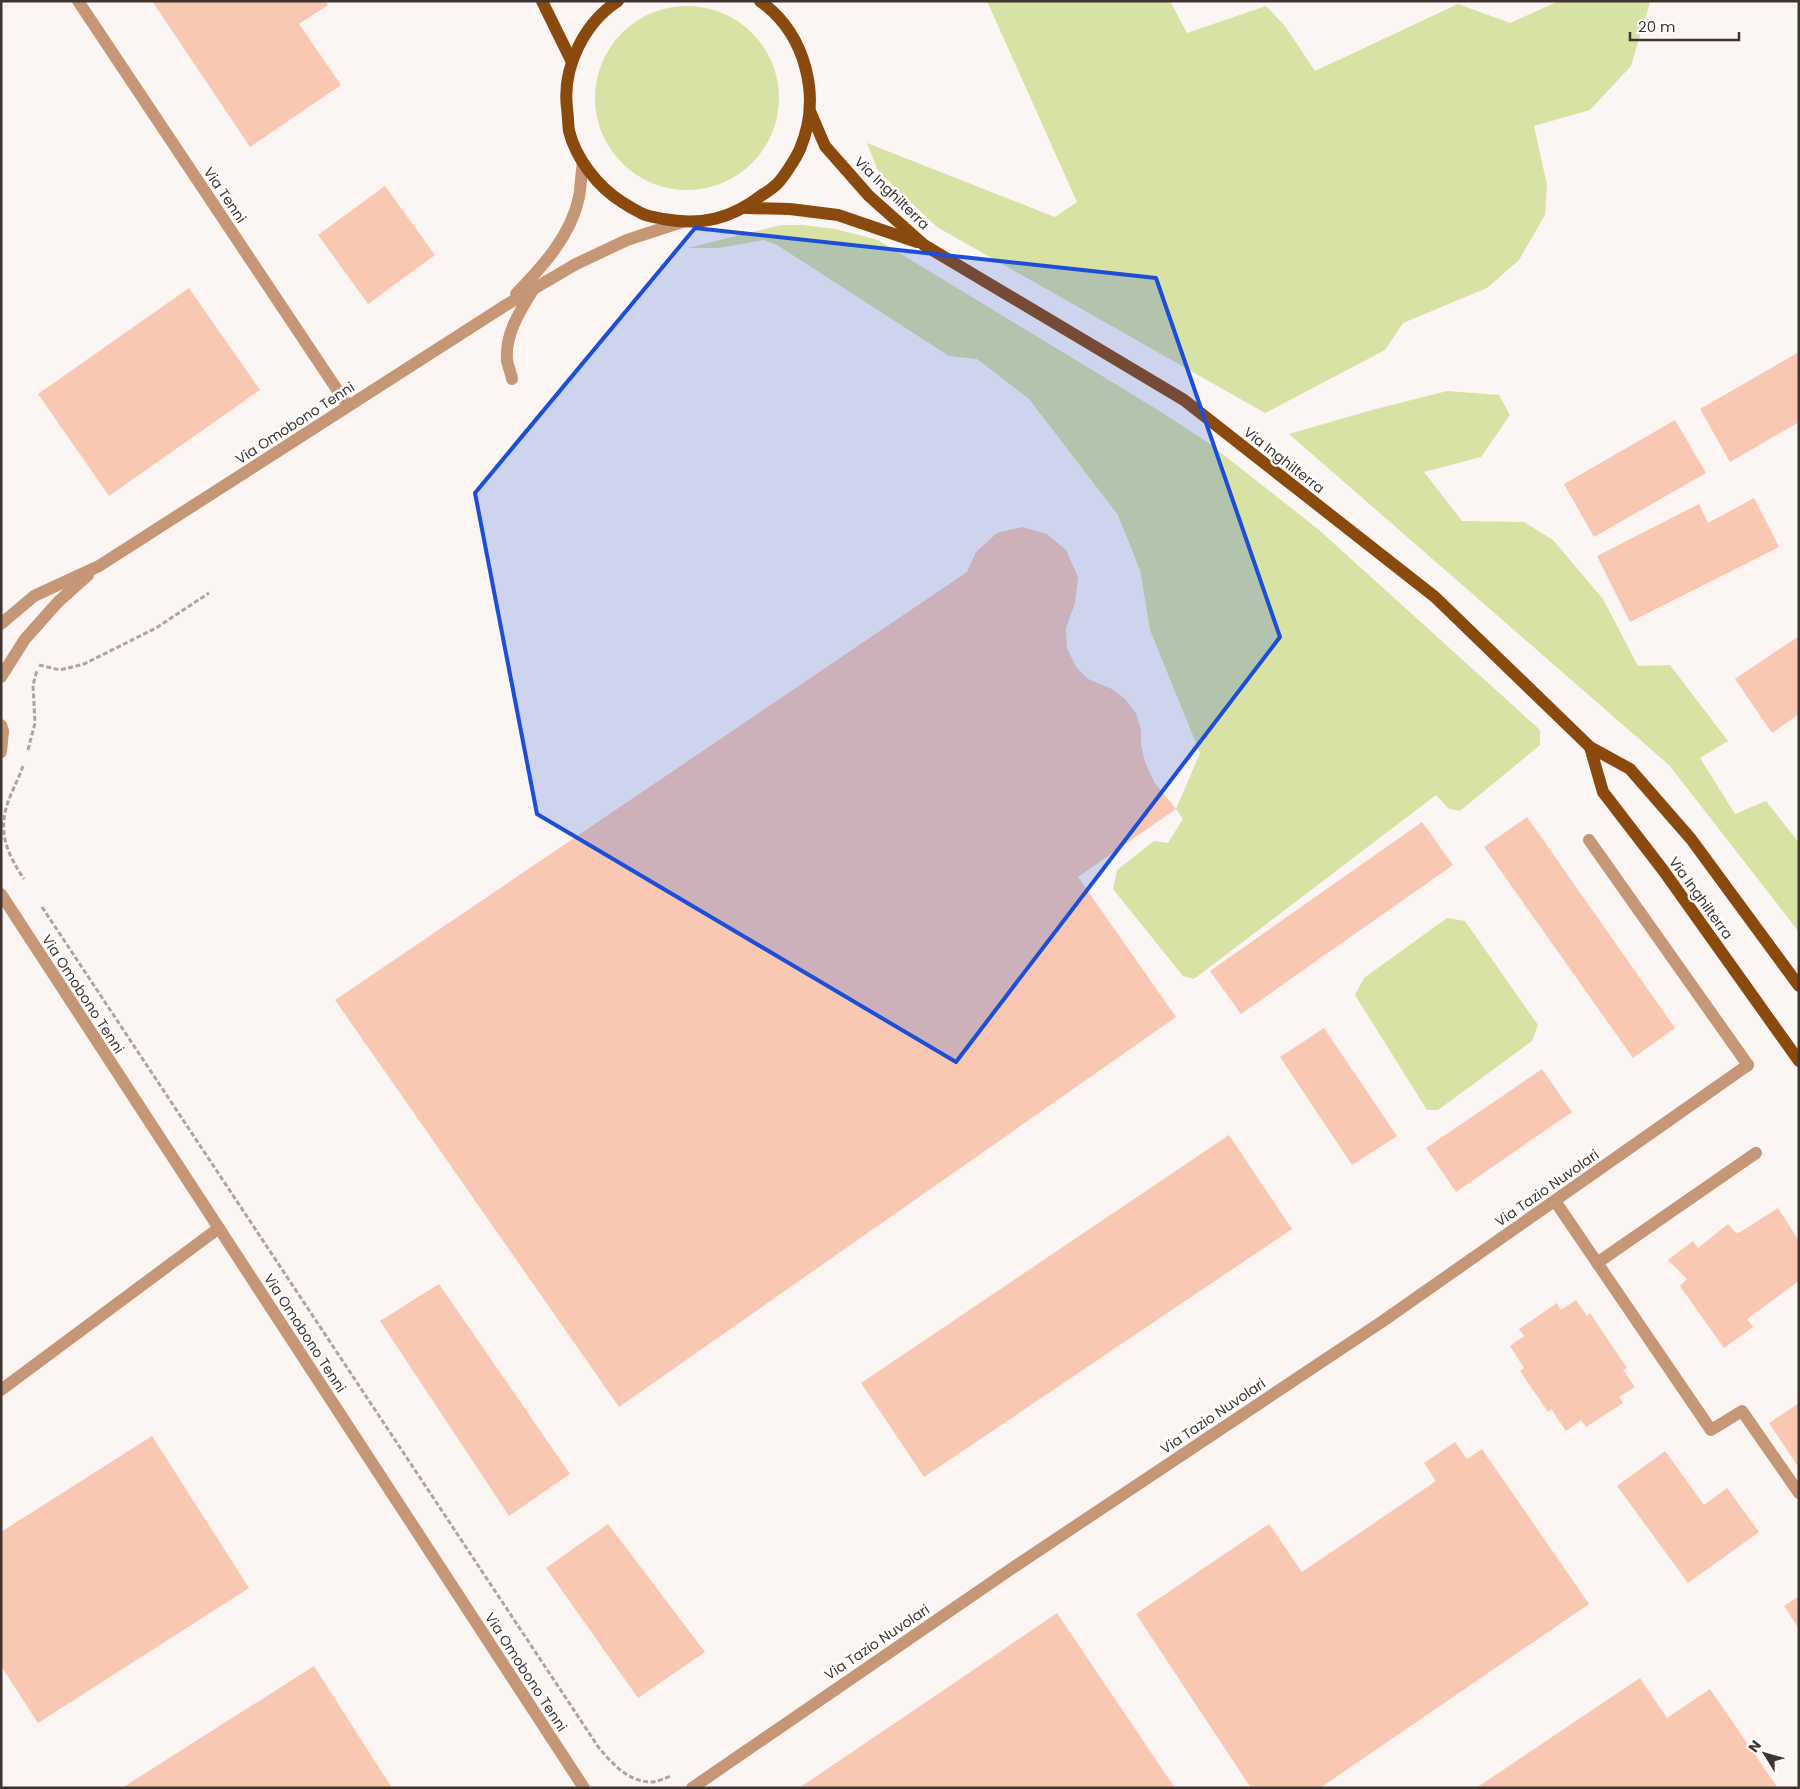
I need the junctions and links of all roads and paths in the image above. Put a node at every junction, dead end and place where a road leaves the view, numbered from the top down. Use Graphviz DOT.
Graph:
graph roads {
  1 [pos="78,1"];
  2 [pos="542,1"];
  3 [pos="618,1"];
  4 [pos="760,1"];
  5 [pos="572,62"];
  6 [pos="810,111"];
  7 [pos="583,163"];
  8 [pos="746,208"];
  9 [pos="682,222"];
  10 [pos="924,245"];
  11 [pos="533,290"];
  12 [pos="506,306"];
  13 [pos="512,380"];
  14 [pos="348,406"];
  15 [pos="99,566"];
  16 [pos="209,594"];
  17 [pos="1,624"];
  18 [pos="17,652"];
  19 [pos="38,665"];
  20 [pos="1,677"];
  21 [pos="1,725"];
  22 [pos="1590,747"];
  23 [pos="1,752"];
  24 [pos="27,754"];
  25 [pos="24,763"];
  26 [pos="1589,840"];
  27 [pos="24,879"];
  28 [pos="1,894"];
  29 [pos="40,904"];
  30 [pos="1799,986"];
  31 [pos="1799,1061"];
  32 [pos="1756,1153"];
  33 [pos="1555,1201"];
  34 [pos="218,1228"];
  35 [pos="1596,1263"];
  36 [pos="1,1390"];
  37 [pos="1799,1493"];
  38 [pos="678,1771"];
  39 [pos="584,1788"];
  40 [pos="692,1788"];
  1 -- 14 [label="street, Via Tenni"];
  2 -- 5 [label="main road"];
  3 -- 5 [label="main road, Via Inghilterra"];
  4 -- 6 [label="main road, Via Inghilterra"];
  5 -- 7 [label="main road, Via Inghilterra"];
  6 -- 8 [label="main road, Via Inghilterra"];
  6 -- 10 [label="main road, Via Inghilterra"];
  7 -- 9 [label="main road, Via Inghilterra"];
  7 -- 12 [label="street, Via Omobono Tenni"];
  8 -- 9 [label="main road, Via Inghilterra"];
  8 -- 10 [label="main road, Via Inghilterra"];
  9 -- 11 [label="street, Via Omobono Tenni"];
  10 -- 22 [label="main road, Via Inghilterra"];
  11 -- 12 [label="street, Via Omobono Tenni"];
  11 -- 13 [label="street"];
  12 -- 14 [label="street, Via Omobono Tenni"];
  14 -- 15 [label="street, Via Omobono Tenni"];
  15 -- 17 [label="street, Via Omobono Tenni"];
  15 -- 18 [label="street, Via Omobono Tenni"];
  16 -- 19 [label="path"];
  18 -- 19 [label="path"];
  18 -- 20 [label="street, Via Omobono Tenni"];
  19 -- 24 [label="path"];
  21 -- 23 [label="street"];
  22 -- 30 [label="main road, Via Inghilterra"];
  22 -- 31 [label="main road, Via Inghilterra"];
  25 -- 27 [label="path"];
  26 -- 33 [label="street, Via Tazio Nuvolari"];
  28 -- 34 [label="street, Via Omobono Tenni"];
  29 -- 38 [label="path"];
  32 -- 35 [label="street"];
  33 -- 35 [label="street"];
  33 -- 40 [label="street, Via Tazio Nuvolari"];
  34 -- 36 [label="street"];
  34 -- 39 [label="street, Via Omobono Tenni"];
  35 -- 37 [label="street"];
}
